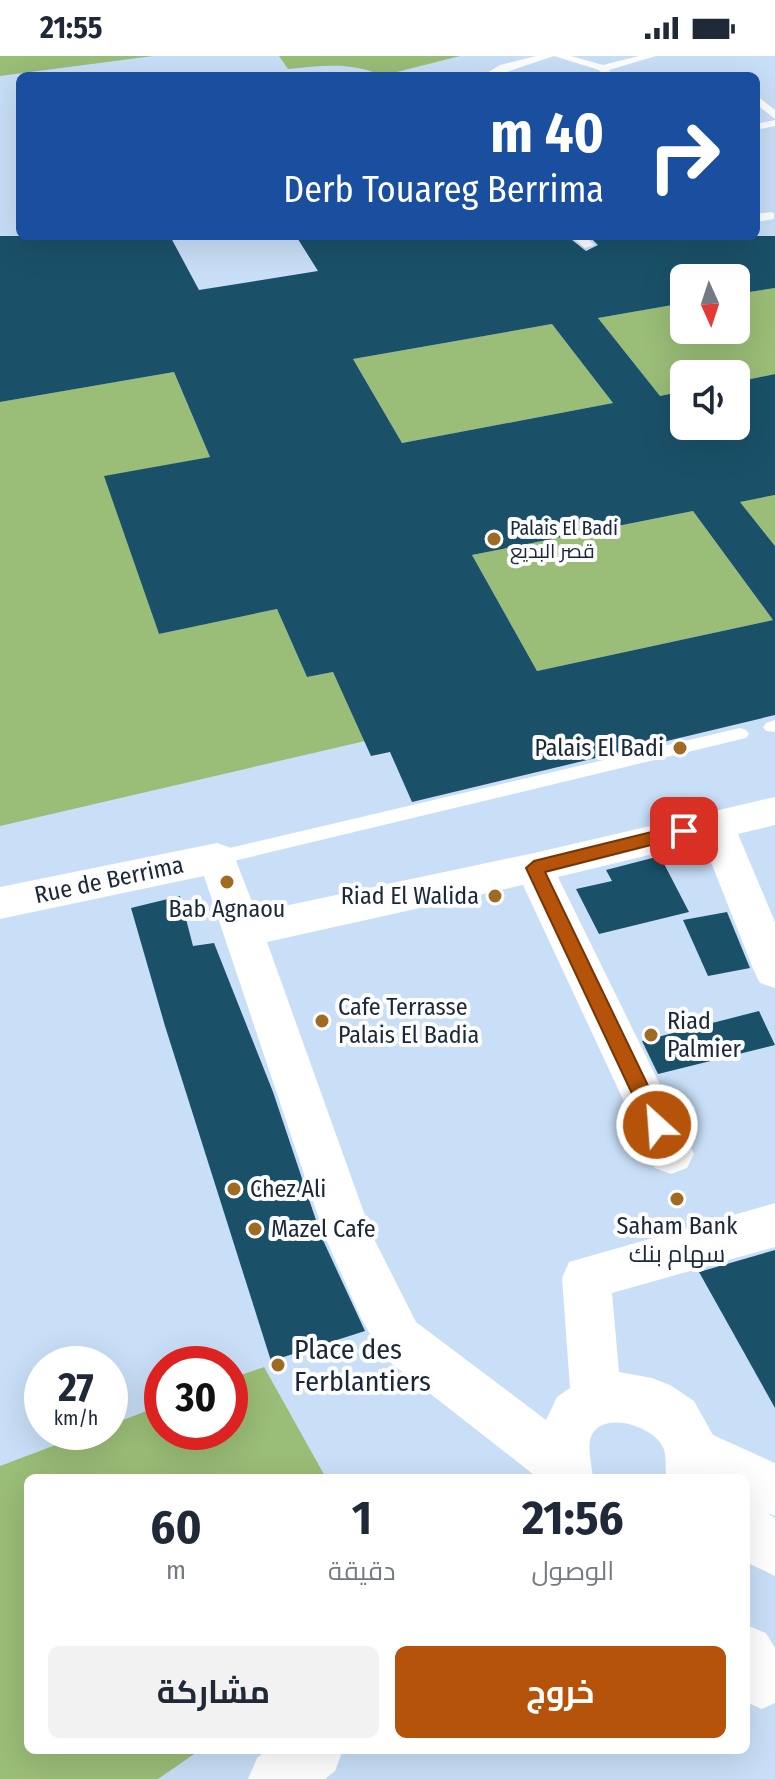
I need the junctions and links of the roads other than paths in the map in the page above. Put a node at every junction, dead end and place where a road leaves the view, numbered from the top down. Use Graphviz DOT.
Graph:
graph roads {
  1 [pos="549,56"];
  2 [pos="559,56"];
  3 [pos="651,56"];
  4 [pos="495,72"];
  5 [pos="606,72"];
  6 [pos="760,102"];
  7 [pos="775,116"];
  8 [pos="770,216"];
  9 [pos="760,217"];
  10 [pos="582,240"];
  11 [pos="589,245"];
  12 [pos="740,734"];
  13 [pos="775,811"];
  14 [pos="714,823"];
  15 [pos="217,858"];
  16 [pos="534,868"];
  17 [pos="0,903"];
  18 [pos="244,931"];
  19 [pos="775,971"];
  20 [pos="671,1154"];
  21 [pos="775,1225"];
  22 [pos="596,1399"];
  23 [pos="692,1465"];
  24 [pos="565,1471"];
  25 [pos="722,1474"];
  26 [pos="750,1482"];
  27 [pos="775,1490"];
  28 [pos="750,1533"];
  29 [pos="775,1549"];
  30 [pos="309,1754"];
  31 [pos="278,1779"];
  1 -- 4 [label="lane"];
  2 -- 5 [label="lane"];
  3 -- 5 [label="lane"];
  6 -- 7 [label="lane"];
  8 -- 9 [label="lane"];
  10 -- 11 [label="lane"];
  12 -- 15 [label="lane"];
  13 -- 14 [label="street"];
  14 -- 16 [label="street"];
  14 -- 19 [label="street"];
  15 -- 17 [label="street, Rue de Berrima"];
  15 -- 18 [label="street"];
  16 -- 18 [label="street"];
  16 -- 20 [label="street"];
  18 -- 24 [label="street"];
  21 -- 22 [label="street"];
  22 -- 23 [label="street"];
  22 -- 24 [label="street"];
  23 -- 25 [label="street"];
  26 -- 27 [label="street"];
  28 -- 29 [label="street"];
  30 -- 31 [label="street"];
}
